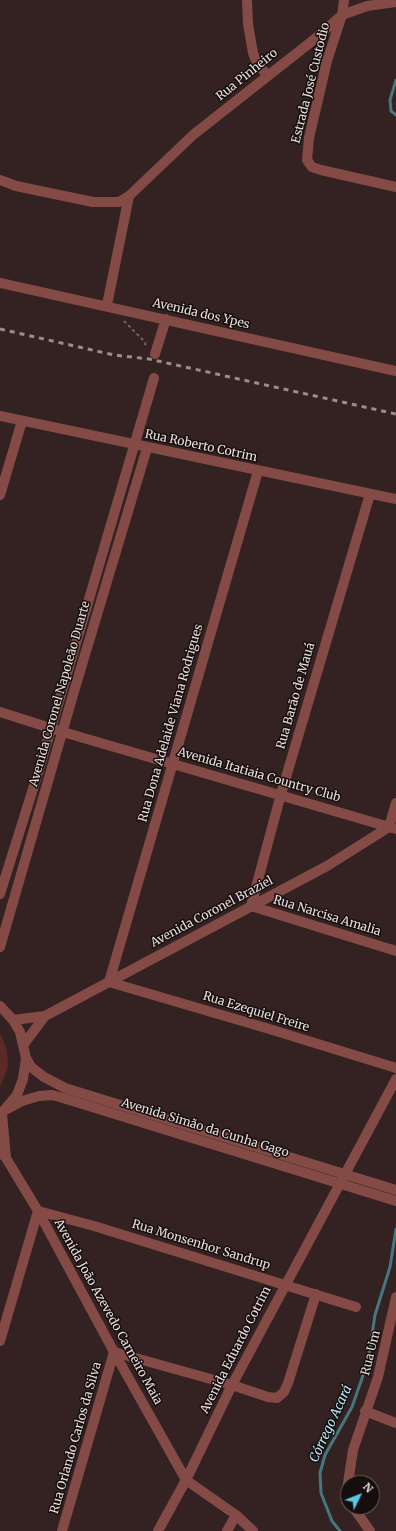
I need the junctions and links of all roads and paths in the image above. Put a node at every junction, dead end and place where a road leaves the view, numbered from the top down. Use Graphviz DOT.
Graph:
graph roads {
  1 [pos="247,0"];
  2 [pos="344,0"];
  3 [pos="396,2"];
  4 [pos="342,15"];
  5 [pos="268,76"];
  6 [pos="0,180"];
  7 [pos="396,187"];
  8 [pos="129,196"];
  9 [pos="0,283"];
  10 [pos="107,305"];
  11 [pos="166,319"];
  12 [pos="123,321"];
  13 [pos="152,354"];
  14 [pos="396,371"];
  15 [pos="154,378"];
  16 [pos="0,416"];
  17 [pos="22,420"];
  18 [pos="133,444"];
  19 [pos="147,448"];
  20 [pos="258,471"];
  21 [pos="370,494"];
  22 [pos="0,495"];
  23 [pos="396,499"];
  24 [pos="0,712"];
  25 [pos="50,728"];
  26 [pos="63,732"];
  27 [pos="174,763"];
  28 [pos="281,794"];
  29 [pos="396,803"];
  30 [pos="392,828"];
  31 [pos="0,894"];
  32 [pos="251,906"];
  33 [pos="0,947"];
  34 [pos="396,950"];
  35 [pos="109,982"];
  36 [pos="0,1006"];
  37 [pos="45,1016"];
  38 [pos="13,1020"];
  39 [pos="24,1044"];
  40 [pos="26,1058"];
  41 [pos="396,1068"];
  42 [pos="396,1079"];
  43 [pos="64,1093"];
  44 [pos="3,1113"];
  45 [pos="3,1155"];
  46 [pos="342,1179"];
  47 [pos="396,1197"];
  48 [pos="38,1211"];
  49 [pos="285,1284"];
  50 [pos="316,1294"];
  51 [pos="396,1297"];
  52 [pos="356,1307"];
  53 [pos="395,1315"];
  54 [pos="0,1341"];
  55 [pos="114,1352"];
  56 [pos="232,1385"];
  57 [pos="365,1411"];
  58 [pos="396,1423"];
  59 [pos="349,1475"];
  60 [pos="186,1480"];
  61 [pos="236,1515"];
  62 [pos="359,1515"];
  63 [pos="62,1531"];
  64 [pos="158,1531"];
  65 [pos="228,1531"];
  66 [pos="253,1531"];
  67 [pos="370,1531"];
  1 -- 5 [label="street"];
  2 -- 4 [label="street"];
  3 -- 4 [label="street, Rua Pinheiro"];
  4 -- 5 [label="street, Rua Pinheiro"];
  4 -- 7 [label="street, Estrada José Custodio"];
  5 -- 8 [label="street, Rua Pinheiro"];
  6 -- 8 [label="street, Rua Pinheiro"];
  8 -- 10 [label="street"];
  9 -- 10 [label="street, Avenida dos Ypes"];
  10 -- 11 [label="street, Avenida dos Ypes"];
  11 -- 13 [label="street"];
  11 -- 14 [label="street, Avenida dos Ypes"];
  12 -- 13 [label="path"];
  15 -- 18 [label="street, Avenida Coronel Napoleão Duarte"];
  16 -- 17 [label="street, Rua Roberto Cotrim"];
  17 -- 18 [label="street, Rua Roberto Cotrim"];
  17 -- 22 [label="street"];
  18 -- 19 [label="street, Rua Roberto Cotrim"];
  18 -- 25 [label="street, Avenida Coronel Napoleão Duarte"];
  19 -- 20 [label="street, Rua Roberto Cotrim"];
  19 -- 26 [label="street, Avenida Coronel Napoleão Duarte"];
  20 -- 21 [label="street, Rua Roberto Cotrim"];
  20 -- 27 [label="street, Rua Dona Adelaide Viana Rodrigues"];
  21 -- 23 [label="street, Rua Roberto Cotrim"];
  21 -- 28 [label="street, Rua Barão de Mauá"];
  24 -- 25 [label="street, Avenida Itatiaia Country Club"];
  25 -- 26 [label="street, Avenida Itatiaia Country Club"];
  25 -- 31 [label="street, Avenida Coronel Napoleão Duarte"];
  26 -- 27 [label="street, Avenida Itatiaia Country Club"];
  26 -- 33 [label="street, Avenida Coronel Napoleão Duarte"];
  27 -- 28 [label="street, Avenida Itatiaia Country Club"];
  27 -- 35 [label="street, Rua Dona Adelaide Viana Rodrigues"];
  28 -- 30 [label="street, Avenida Itatiaia Country Club"];
  28 -- 32 [label="street, Rua Barão de Mauá"];
  29 -- 30 [label="street"];
  30 -- 32 [label="street, Avenida Coronel Braziel"];
  32 -- 34 [label="street, Rua Narcisa Amalia"];
  32 -- 35 [label="street, Avenida Coronel Braziel"];
  35 -- 37 [label="street, Avenida Coronel Braziel"];
  35 -- 41 [label="street, Rua Ezequiel Freire"];
  36 -- 38 [label="street"];
  37 -- 38 [label="street, Avenida Coronel Braziel"];
  37 -- 39 [label="street, Avenida Coronel Braziel"];
  38 -- 39 [label="street"];
  39 -- 40 [label="street"];
  40 -- 43 [label="street, Avenida Simão da Cunha Gago"];
  40 -- 44 [label="street"];
  42 -- 46 [label="street, Avenida Eduardo Cotrim"];
  43 -- 44 [label="street, Avenida Simão da Cunha Gago"];
  43 -- 46 [label="street, Avenida Simão da Cunha Gago"];
  44 -- 45 [label="street, Avenida João Azevedo Carneiro Maia"];
  45 -- 48 [label="street, Avenida João Azevedo Carneiro Maia"];
  46 -- 47 [label="street, Avenida Simão da Cunha Gago"];
  46 -- 49 [label="street, Avenida Eduardo Cotrim"];
  48 -- 49 [label="street, Rua Monsenhor Sandrup"];
  48 -- 54 [label="street"];
  48 -- 55 [label="street, Avenida João Azevedo Carneiro Maia"];
  49 -- 50 [label="street, Rua Monsenhor Sandrup"];
  49 -- 56 [label="street, Avenida Eduardo Cotrim"];
  50 -- 52 [label="street, Rua Monsenhor Sandrup"];
  50 -- 56 [label="street"];
  51 -- 53 [label="street, Rua Um"];
  53 -- 57 [label="street, Rua Um"];
  55 -- 56 [label="street"];
  55 -- 60 [label="street, Avenida João Azevedo Carneiro Maia"];
  55 -- 63 [label="street, Rua Orlando Carlos da Silva"];
  56 -- 60 [label="street, Avenida Eduardo Cotrim"];
  57 -- 58 [label="street"];
  57 -- 59 [label="street, Rua Um"];
  60 -- 61 [label="street"];
  60 -- 64 [label="street, Avenida Eduardo Cotrim"];
  61 -- 65 [label="street"];
  61 -- 66 [label="street"];
  62 -- 67 [label="street"];
}
